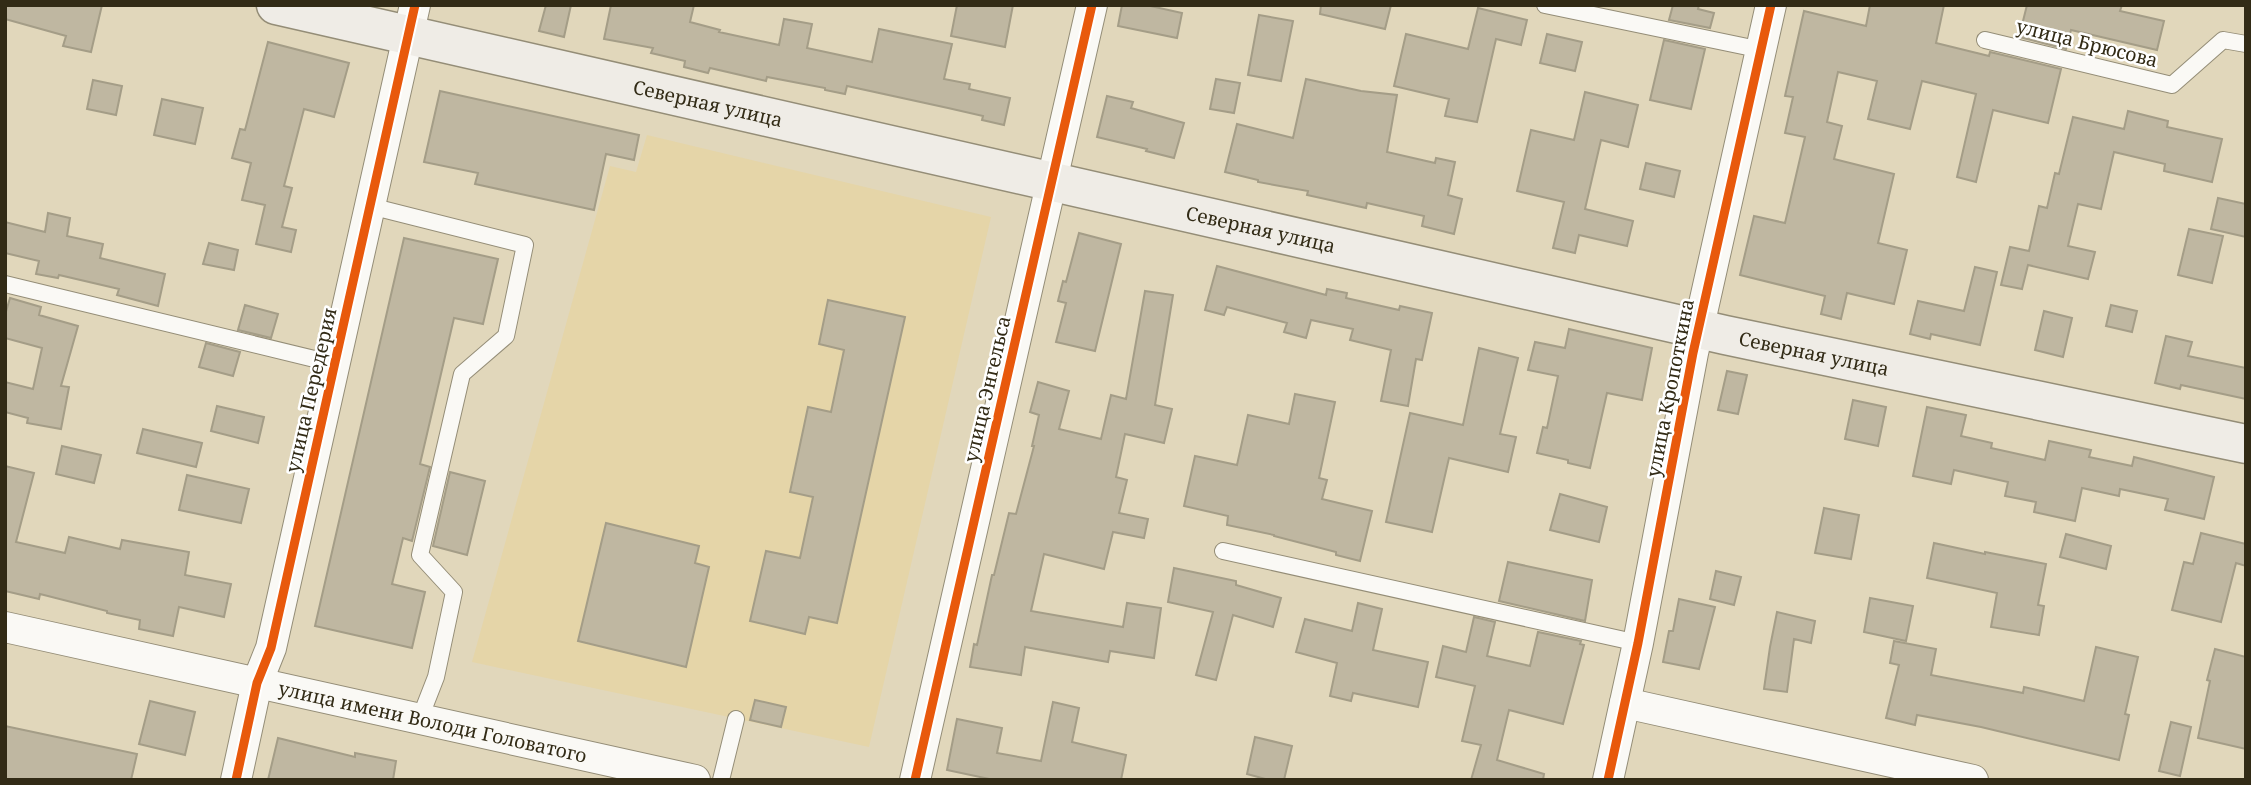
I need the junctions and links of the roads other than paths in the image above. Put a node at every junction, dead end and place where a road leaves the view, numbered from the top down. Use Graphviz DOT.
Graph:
graph roads {
  1 [pos="276,5"];
  2 [pos="1092,5"];
  3 [pos="1545,5"];
  4 [pos="1772,5"];
  5 [pos="411,20"];
  6 [pos="1985,40"];
  7 [pos="2246,44"];
  8 [pos="1762,50"];
  9 [pos="1051,183"];
  10 [pos="370,206"];
  11 [pos="5,284"];
  12 [pos="1700,328"];
  13 [pos="335,364"];
  14 [pos="2246,444"];
  15 [pos="1223,551"];
  16 [pos="5,627"];
  17 [pos="1638,643"];
  18 [pos="257,683"];
  19 [pos="1625,703"];
  20 [pos="420,718"];
  21 [pos="736,719"];
  22 [pos="236,780"];
  23 [pos="695,780"];
  24 [pos="721,780"];
  25 [pos="915,780"];
  26 [pos="1608,780"];
  27 [pos="1973,780"];
  1 -- 5 [label="main road, Северная улица"];
  2 -- 9 [label="street, улица Энгельса"];
  3 -- 8 [label="lane"];
  4 -- 8 [label="street, улица Кропоткина"];
  5 -- 9 [label="main road, Северная улица"];
  5 -- 10 [label="street, улица Передерия"];
  6 -- 7 [label="lane, улица Брюсова"];
  8 -- 12 [label="street, улица Кропоткина"];
  9 -- 12 [label="main road, Северная улица"];
  9 -- 25 [label="street, улица Энгельса"];
  10 -- 13 [label="street, улица Передерия"];
  10 -- 20 [label="lane"];
  11 -- 13 [label="lane, улица Передерия"];
  12 -- 14 [label="main road, Северная улица"];
  12 -- 17 [label="street, улица Кропоткина"];
  13 -- 18 [label="street, улица Передерия"];
  15 -- 17 [label="lane"];
  16 -- 18 [label="street, улица имени Володи Головатого"];
  17 -- 19 [label="street, улица Кропоткина"];
  18 -- 20 [label="street, улица имени Володи Головатого"];
  18 -- 22 [label="street, улица Передерия"];
  19 -- 26 [label="street, улица Кропоткина"];
  19 -- 27 [label="street"];
  20 -- 23 [label="street, улица имени Володи Головатого"];
  21 -- 24 [label="lane"];
}
